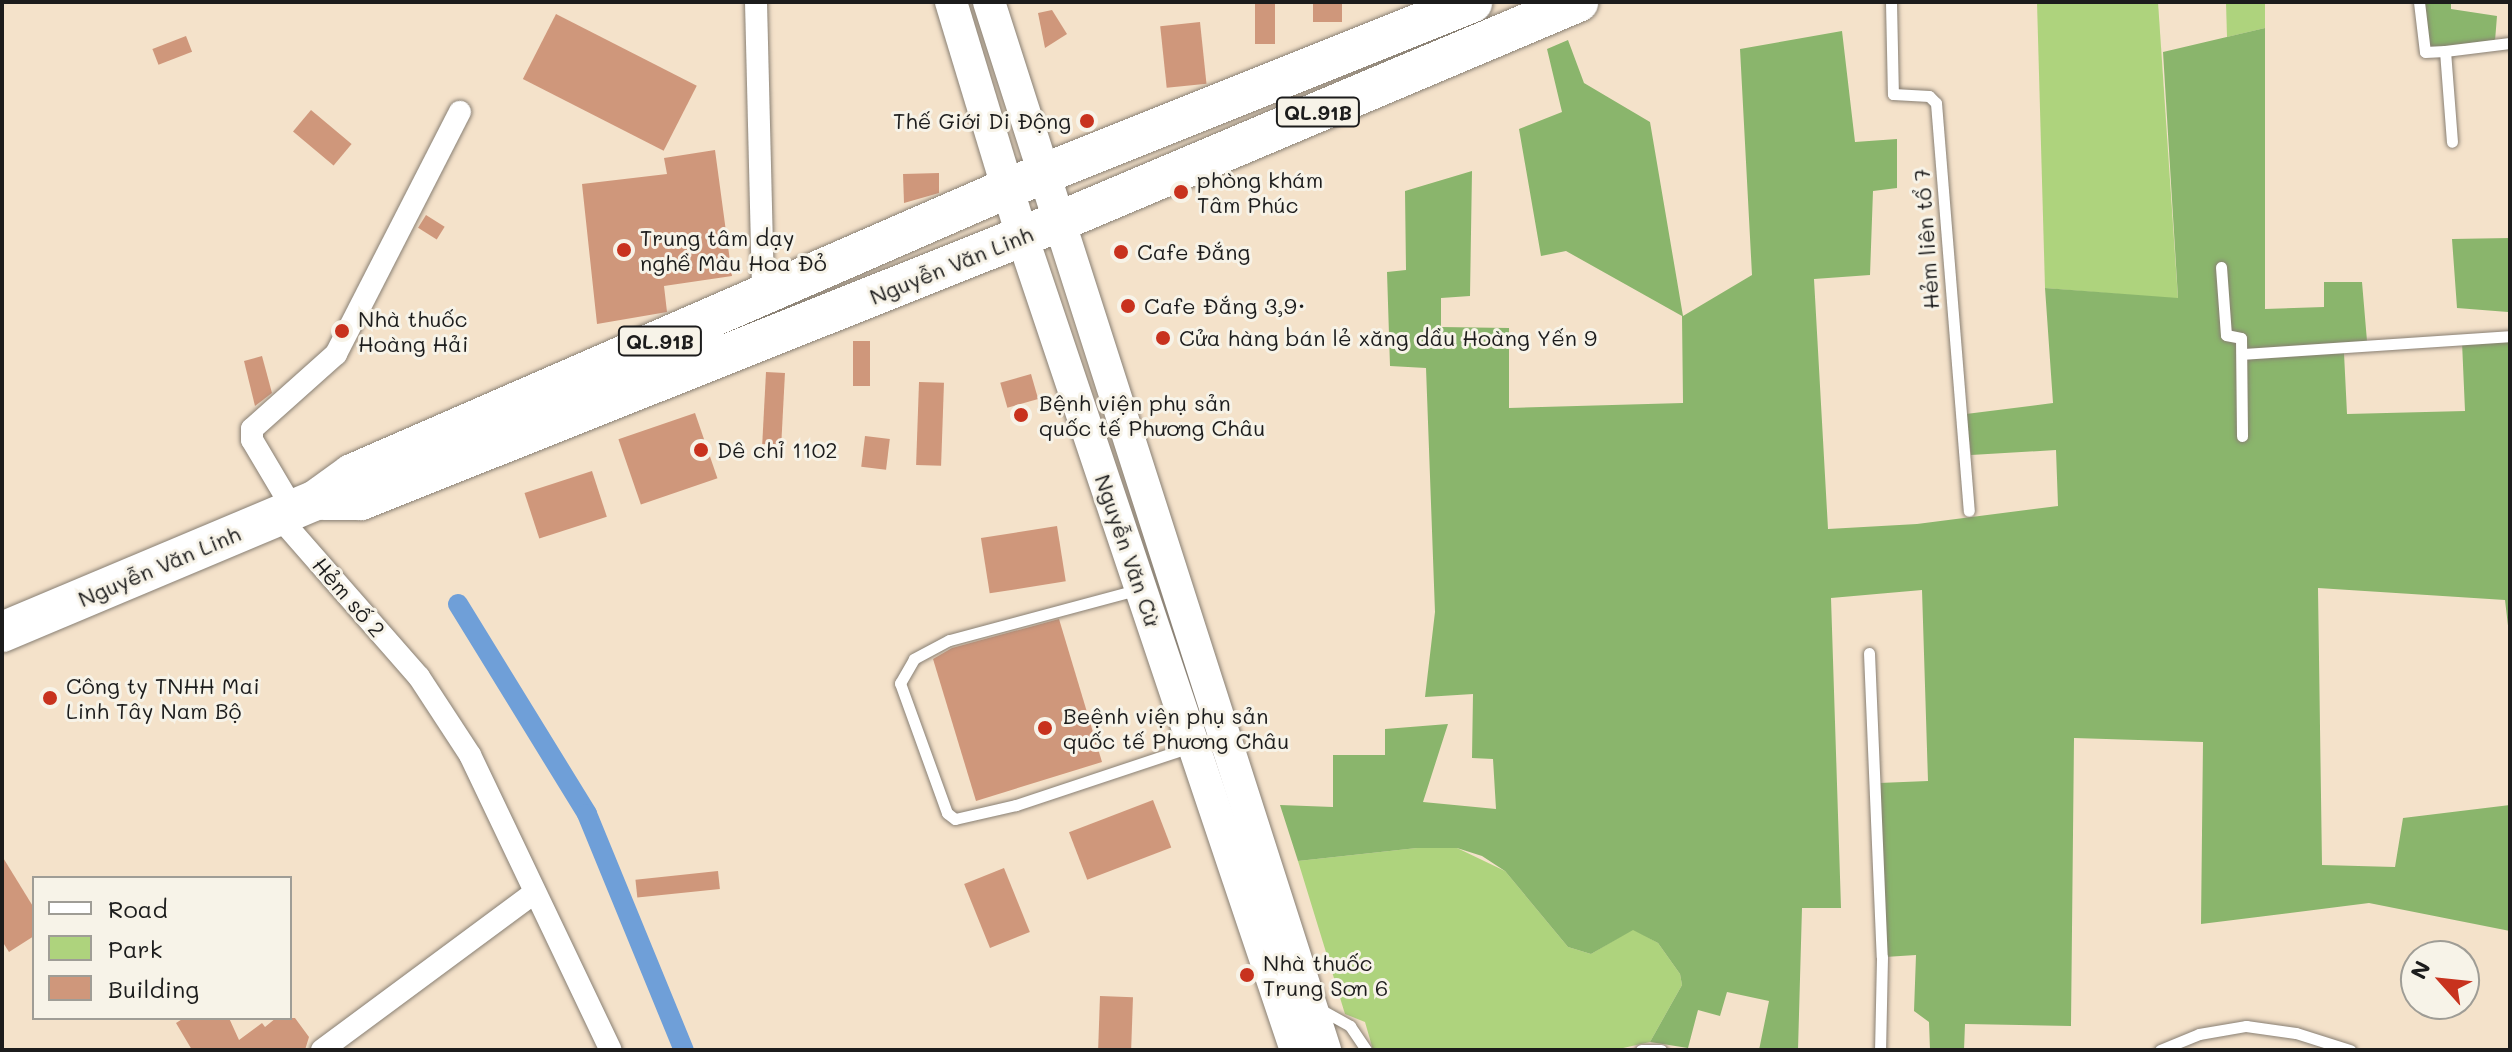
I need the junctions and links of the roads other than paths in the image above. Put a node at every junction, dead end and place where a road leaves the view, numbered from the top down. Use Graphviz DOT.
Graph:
graph roads {
  1 [pos="756,2"];
  2 [pos="951,2"];
  3 [pos="989,2"];
  4 [pos="1472,2"];
  5 [pos="1578,2"];
  6 [pos="1891,2"];
  7 [pos="2419,2"];
  8 [pos="2510,43"];
  9 [pos="2445,51"];
  10 [pos="460,112"];
  11 [pos="2452,142"];
  12 [pos="1044,173"];
  13 [pos="1008,188"];
  14 [pos="1040,229"];
  15 [pos="2221,267"];
  16 [pos="763,296"];
  17 [pos="2510,336"];
  18 [pos="2242,354"];
  19 [pos="2242,436"];
  20 [pos="295,508"];
  21 [pos="1969,511"];
  22 [pos="1141,589"];
  23 [pos="2,632"];
  24 [pos="1869,653"];
  25 [pos="1193,746"];
  26 [pos="1248,862"];
  27 [pos="534,893"];
  28 [pos="1292,1032"];
  29 [pos="1648,1049"];
  30 [pos="322,1050"];
  31 [pos="611,1050"];
  32 [pos="1325,1050"];
  33 [pos="1366,1050"];
  34 [pos="1641,1050"];
  35 [pos="1661,1050"];
  36 [pos="1880,1050"];
  37 [pos="2160,1050"];
  38 [pos="2350,1050"];
  1 -- 16 [label="street"];
  2 -- 13 [label="main road, Nguyễn Văn Cừ"];
  3 -- 12 [label="main road, Nguyễn Văn Cừ"];
  4 -- 12 [label="highway, Nguyễn Văn Linh / QL.91B"];
  5 -- 14 [label="highway, Nguyễn Văn Linh / QL.91B"];
  6 -- 21 [label="lane, Hẻm liên tổ 7"];
  7 -- 9 [label="lane"];
  8 -- 9 [label="lane"];
  9 -- 11 [label="lane"];
  10 -- 20 [label="street, Hẻm số 2"];
  12 -- 13 [label="highway, Nguyễn Văn Linh / QL.91B"];
  12 -- 14 [label="main road, Nguyễn Văn Cừ"];
  13 -- 14 [label="main road, Nguyễn Văn Cừ"];
  13 -- 16 [label="highway, Nguyễn Văn Linh / QL.91B"];
  14 -- 20 [label="highway, Nguyễn Văn Linh / QL.91B"];
  14 -- 22 [label="main road, Nguyễn Văn Cừ"];
  14 -- 26 [label="main road, Nguyễn Văn Cừ"];
  15 -- 18 [label="lane"];
  16 -- 20 [label="highway, Nguyễn Văn Linh / QL.91B"];
  17 -- 18 [label="lane"];
  18 -- 19 [label="lane"];
  20 -- 23 [label="highway, Nguyễn Văn Linh / QL.91B"];
  20 -- 27 [label="street, Hẻm số 2"];
  22 -- 25 [label="main road, Nguyễn Văn Cừ"];
  22 -- 25 [label="lane"];
  24 -- 36 [label="lane"];
  25 -- 26 [label="main road, Nguyễn Văn Cừ"];
  26 -- 28 [label="main road, Nguyễn Văn Cừ"];
  27 -- 30 [label="street"];
  27 -- 31 [label="street, Hẻm số 2"];
  28 -- 32 [label="main road, Nguyễn Văn Cừ"];
  28 -- 33 [label="lane"];
  29 -- 34 [label="lane"];
  29 -- 35 [label="lane"];
  37 -- 38 [label="lane"];
}
